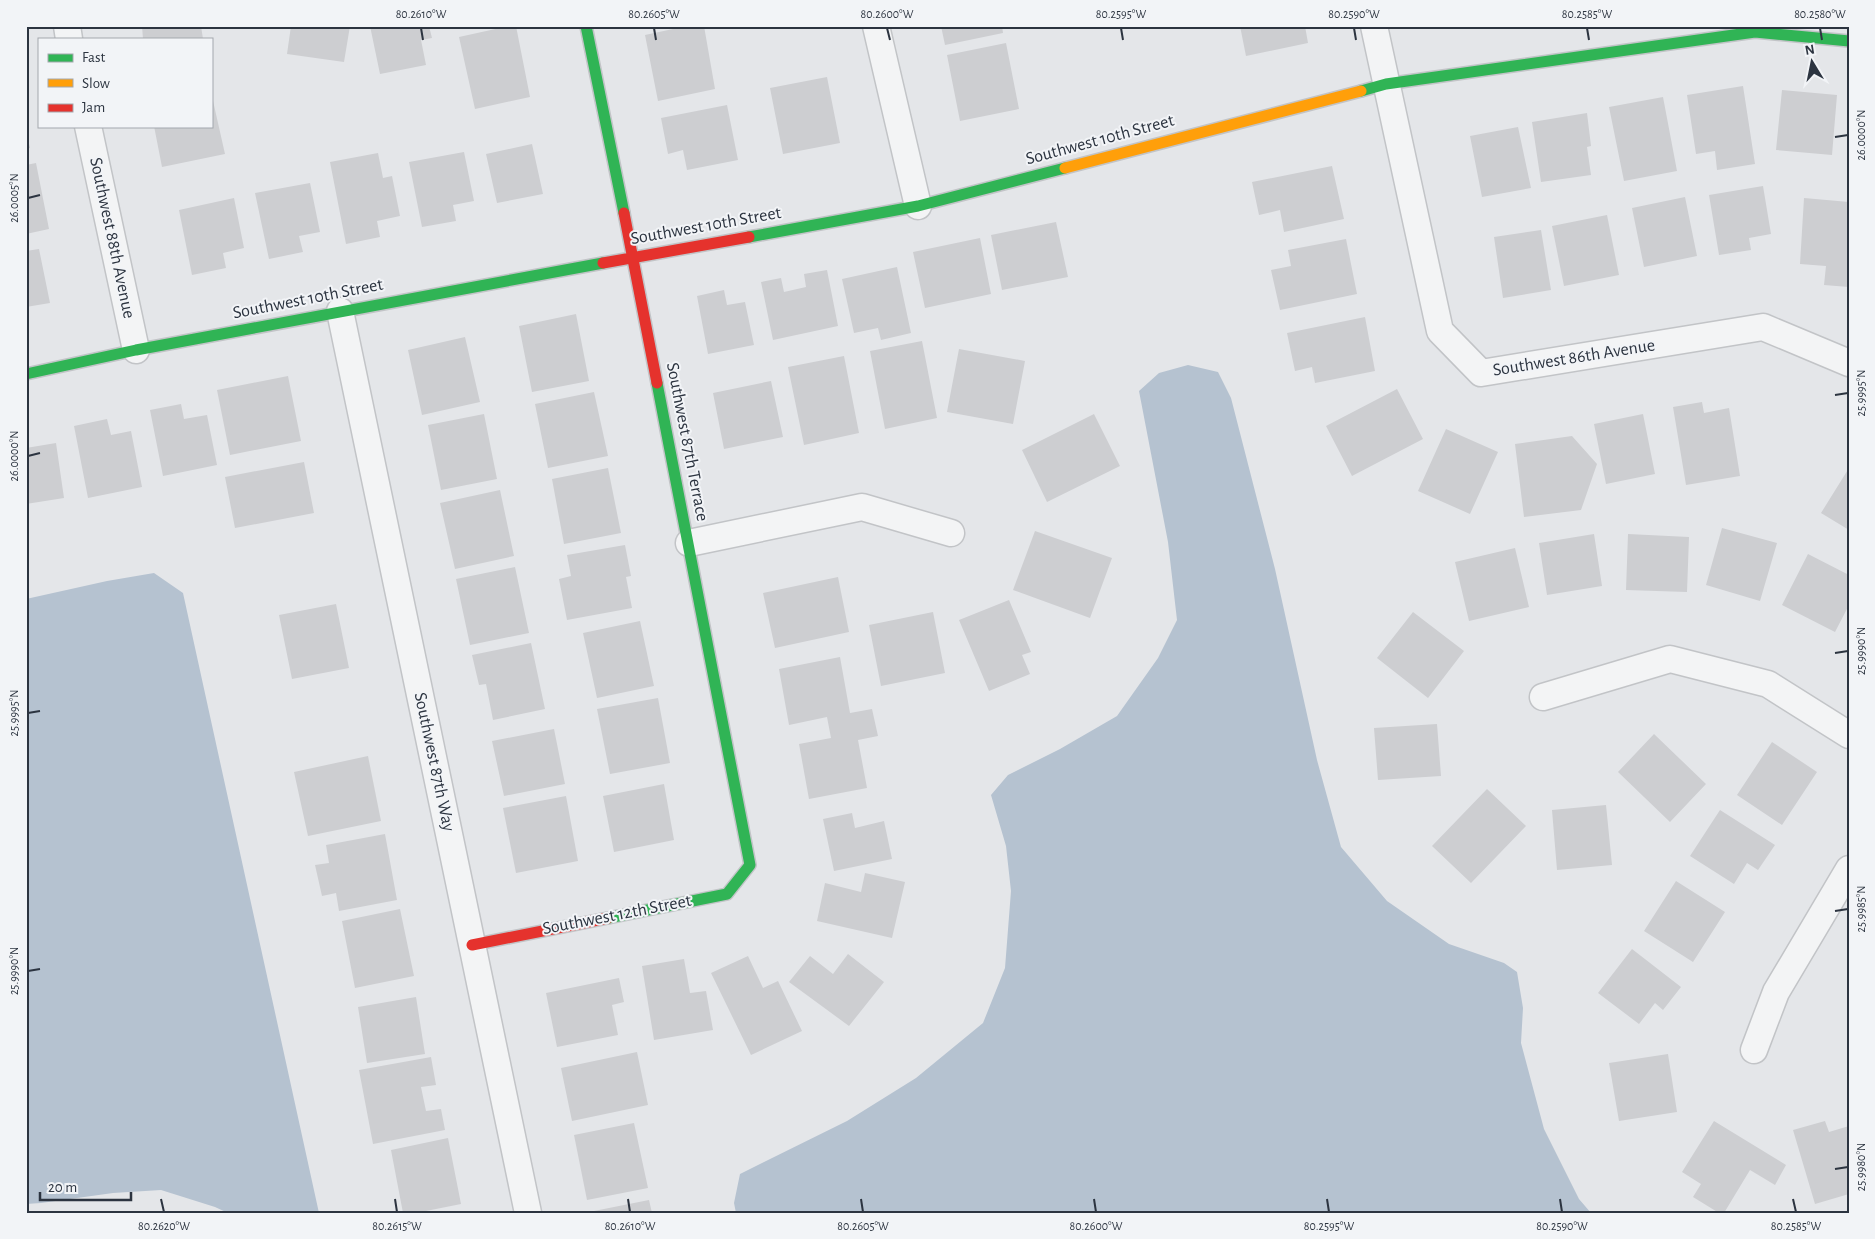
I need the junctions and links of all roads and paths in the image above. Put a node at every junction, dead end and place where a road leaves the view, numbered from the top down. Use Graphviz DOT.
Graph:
graph roads {
  1 [pos="586,26"];
  2 [pos="876,26"];
  3 [pos="1374,26"];
  4 [pos="1849,41"];
  5 [pos="1386,84"];
  6 [pos="88,128"];
  7 [pos="918,206"];
  8 [pos="633,258"];
  9 [pos="340,311"];
  10 [pos="136,350"];
  11 [pos="1849,363"];
  12 [pos="26,374"];
  13 [pos="951,532"];
  14 [pos="689,543"];
  15 [pos="1543,697"];
  16 [pos="1849,735"];
  17 [pos="750,865"];
  18 [pos="1849,870"];
  19 [pos="472,945"];
  20 [pos="1754,1050"];
  21 [pos="528,1213"];
  1 -- 8 [label="street, Southwest 87th Terrace"];
  2 -- 7 [label="street"];
  3 -- 5 [label="street, Southwest 86th Avenue"];
  4 -- 5 [label="street, Southwest 10th Street"];
  5 -- 7 [label="street, Southwest 10th Street"];
  5 -- 11 [label="street, Southwest 86th Avenue"];
  6 -- 10 [label="street, Southwest 88th Avenue"];
  7 -- 8 [label="street, Southwest 10th Street"];
  8 -- 9 [label="street, Southwest 10th Street"];
  8 -- 14 [label="street, Southwest 87th Terrace"];
  9 -- 10 [label="street, Southwest 10th Street"];
  9 -- 19 [label="street, Southwest 87th Way"];
  10 -- 12 [label="street, Southwest 10th Street"];
  13 -- 14 [label="street"];
  14 -- 17 [label="street, Southwest 87th Terrace"];
  15 -- 16 [label="street"];
  17 -- 19 [label="street, Southwest 12th Street"];
  18 -- 20 [label="street"];
  19 -- 21 [label="street, Southwest 87th Way"];
}
